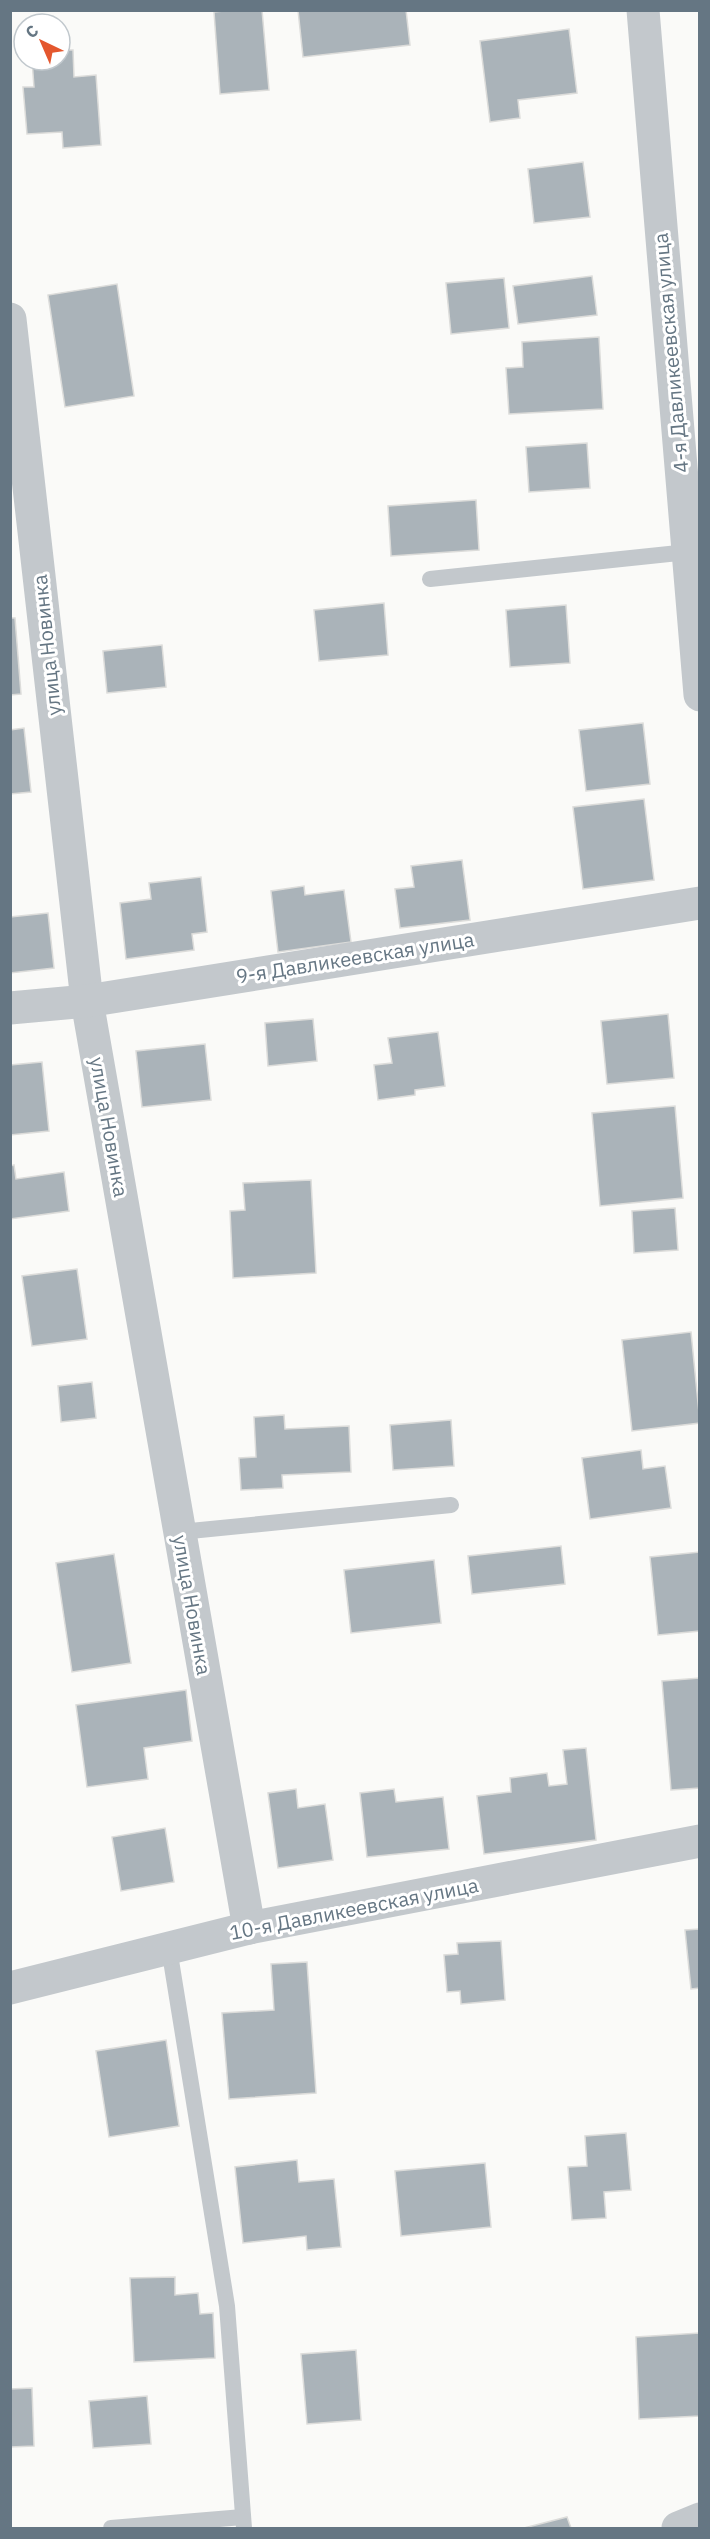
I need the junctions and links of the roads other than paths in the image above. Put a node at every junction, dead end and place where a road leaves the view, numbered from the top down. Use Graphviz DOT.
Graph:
graph roads {
  1 [pos="642,10"];
  2 [pos="10,319"];
  3 [pos="688,552"];
  4 [pos="430,579"];
  5 [pos="699,695"];
  6 [pos="699,903"];
  7 [pos="87,1000"];
  8 [pos="10,1008"];
  9 [pos="451,1505"];
  10 [pos="180,1532"];
  11 [pos="699,1841"];
  12 [pos="249,1928"];
  13 [pos="169,1948"];
  14 [pos="10,1988"];
  15 [pos="699,2519"];
  16 [pos="243,2523"];
  17 [pos="111,2528"];
  18 [pos="678,2529"];
  1 -- 3 [label="street, 4-я Давликеевская улица"];
  2 -- 7 [label="street, улица Новинка"];
  3 -- 4 [label="lane"];
  3 -- 5 [label="street, 4-я Давликеевская улица"];
  6 -- 7 [label="street, 9-я Давликеевская улица"];
  7 -- 8 [label="street, 9-я Давликеевская улица"];
  7 -- 10 [label="street, улица Новинка"];
  9 -- 10 [label="lane"];
  10 -- 12 [label="street, улица Новинка"];
  11 -- 12 [label="street, 10-я Давликеевская улица"];
  12 -- 13 [label="street, 10-я Давликеевская улица"];
  13 -- 14 [label="street, 10-я Давликеевская улица"];
  13 -- 16 [label="lane"];
  15 -- 18 [label="street"];
  16 -- 17 [label="lane"];
}
